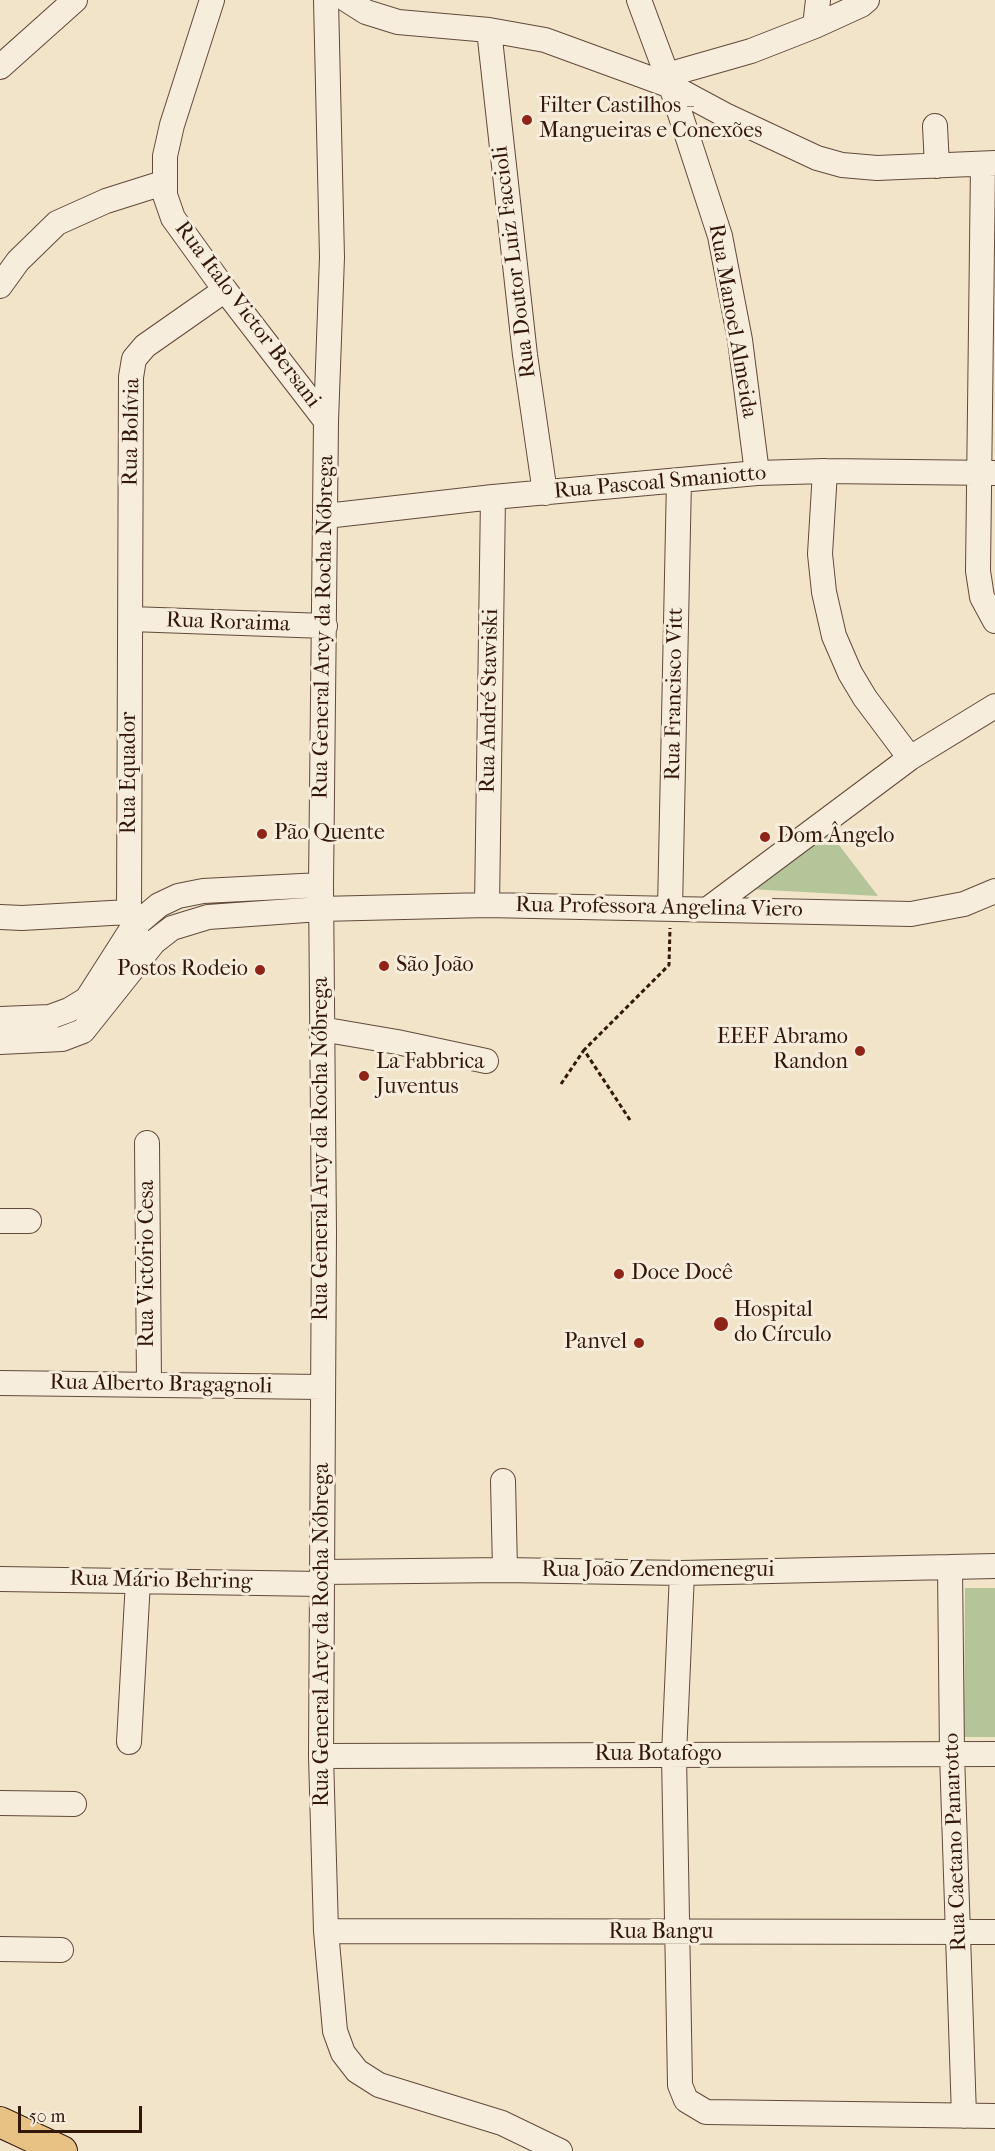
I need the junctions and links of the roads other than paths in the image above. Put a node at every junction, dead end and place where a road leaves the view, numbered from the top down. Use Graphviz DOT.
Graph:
graph roads {
  1 [pos="75,0"];
  2 [pos="212,0"];
  3 [pos="326,0"];
  4 [pos="347,0"];
  5 [pos="639,0"];
  6 [pos="819,0"];
  7 [pos="867,0"];
  8 [pos="815,26"];
  9 [pos="489,30"];
  10 [pos="0,67"];
  11 [pos="669,80"];
  12 [pos="935,126"];
  13 [pos="989,164"];
  14 [pos="937,166"];
  15 [pos="163,183"];
  16 [pos="0,286"];
  17 [pos="225,290"];
  18 [pos="326,422"];
  19 [pos="825,471"];
  20 [pos="757,473"];
  21 [pos="986,473"];
  22 [pos="679,480"];
  23 [pos="545,493"];
  24 [pos="493,497"];
  25 [pos="326,516"];
  26 [pos="131,619"];
  27 [pos="995,621"];
  28 [pos="325,626"];
  29 [pos="995,706"];
  30 [pos="910,758"];
  31 [pos="321,885"];
  32 [pos="203,891"];
  33 [pos="995,891"];
  34 [pos="487,905"];
  35 [pos="320,909"];
  36 [pos="670,909"];
  37 [pos="708,909"];
  38 [pos="0,917"];
  39 [pos="208,917"];
  40 [pos="131,919"];
  41 [pos="143,953"];
  42 [pos="94,1005"];
  43 [pos="0,1019"];
  44 [pos="321,1029"];
  45 [pos="33,1030"];
  46 [pos="0,1042"];
  47 [pos="486,1061"];
  48 [pos="147,1143"];
  49 [pos="0,1221"];
  50 [pos="29,1221"];
  51 [pos="0,1383"];
  52 [pos="149,1384"];
  53 [pos="322,1387"];
  54 [pos="503,1481"];
  55 [pos="995,1566"];
  56 [pos="950,1567"];
  57 [pos="506,1570"];
  58 [pos="682,1573"];
  59 [pos="322,1578"];
  60 [pos="0,1579"];
  61 [pos="138,1581"];
  62 [pos="129,1742"];
  63 [pos="952,1754"];
  64 [pos="995,1754"];
  65 [pos="675,1755"];
  66 [pos="321,1756"];
  67 [pos="0,1803"];
  68 [pos="74,1804"];
  69 [pos="326,1930"];
  70 [pos="959,1932"];
  71 [pos="995,1932"];
  72 [pos="678,1933"];
  73 [pos="0,1949"];
  74 [pos="61,1950"];
  75 [pos="964,2116"];
  76 [pos="995,2116"];
  77 [pos="0,2122"];
  78 [pos="62,2151"];
  79 [pos="560,2151"];
  1 -- 10 [label="street"];
  2 -- 15 [label="street, Rua Italo Victor Bersani"];
  3 -- 18 [label="street, Rua General Arcy da Rocha Nóbrega"];
  4 -- 9 [label="street"];
  5 -- 11 [label="street, Rua Manoel Almeida"];
  6 -- 8 [label="street"];
  7 -- 8 [label="street"];
  8 -- 11 [label="street"];
  9 -- 11 [label="street"];
  9 -- 23 [label="street, Rua Doutor Luiz Faccioli"];
  11 -- 14 [label="street"];
  11 -- 20 [label="street, Rua Manoel Almeida"];
  12 -- 14 [label="street"];
  13 -- 14 [label="street"];
  13 -- 21 [label="street"];
  15 -- 16 [label="street"];
  15 -- 17 [label="street, Rua Italo Victor Bersani"];
  17 -- 18 [label="street, Rua Italo Victor Bersani"];
  17 -- 26 [label="street, Rua Bolívia"];
  18 -- 25 [label="street, Rua General Arcy da Rocha Nóbrega"];
  19 -- 20 [label="street, Rua Pascoal Smaniotto"];
  19 -- 21 [label="street, Rua Pascoal Smaniotto"];
  19 -- 30 [label="street"];
  20 -- 22 [label="street, Rua Pascoal Smaniotto"];
  21 -- 27 [label="street"];
  22 -- 23 [label="street, Rua Pascoal Smaniotto"];
  22 -- 36 [label="street, Rua Francisco Vitt"];
  23 -- 24 [label="street, Rua Pascoal Smaniotto"];
  24 -- 25 [label="street, Rua Pascoal Smaniotto"];
  24 -- 34 [label="street, Rua André Stawiski"];
  25 -- 28 [label="street, Rua General Arcy da Rocha Nóbrega"];
  26 -- 28 [label="street, Rua Roraima"];
  26 -- 40 [label="street, Rua Equador"];
  28 -- 31 [label="street, Rua General Arcy da Rocha Nóbrega"];
  29 -- 30 [label="street"];
  30 -- 37 [label="street"];
  31 -- 32 [label="street"];
  31 -- 35 [label="street, Rua General Arcy da Rocha Nóbrega"];
  32 -- 39 [label="street"];
  32 -- 40 [label="street"];
  33 -- 37 [label="street, Rua Professora Angelina Viero"];
  34 -- 35 [label="street, Rua Professora Angelina Viero"];
  34 -- 36 [label="street, Rua Professora Angelina Viero"];
  35 -- 39 [label="street, Rua Professora Angelina Viero"];
  35 -- 44 [label="street, Rua General Arcy da Rocha Nóbrega"];
  36 -- 37 [label="street, Rua Professora Angelina Viero"];
  38 -- 40 [label="street"];
  39 -- 41 [label="street, Rua Professora Angelina Viero"];
  40 -- 41 [label="street"];
  40 -- 42 [label="street"];
  41 -- 42 [label="street, Rua Professora Angelina Viero"];
  42 -- 45 [label="street"];
  43 -- 45 [label="street"];
  44 -- 47 [label="street"];
  44 -- 53 [label="street, Rua General Arcy da Rocha Nóbrega"];
  45 -- 46 [label="street"];
  48 -- 52 [label="street, Rua Victório Cesa"];
  49 -- 50 [label="street"];
  51 -- 52 [label="street, Rua Alberto Bragagnoli"];
  52 -- 53 [label="street, Rua Alberto Bragagnoli"];
  53 -- 59 [label="street, Rua General Arcy da Rocha Nóbrega"];
  54 -- 57 [label="street"];
  55 -- 56 [label="street, Rua João Zendomenegui"];
  56 -- 58 [label="street, Rua João Zendomenegui"];
  56 -- 63 [label="street, Rua Caetano Panarotto"];
  57 -- 58 [label="street, Rua João Zendomenegui"];
  57 -- 59 [label="street, Rua João Zendomenegui"];
  58 -- 65 [label="street"];
  59 -- 61 [label="street, Rua Mário Behring"];
  59 -- 66 [label="street, Rua General Arcy da Rocha Nóbrega"];
  60 -- 61 [label="street, Rua Mário Behring"];
  61 -- 62 [label="street"];
  63 -- 64 [label="street, Rua Botafogo"];
  63 -- 65 [label="street, Rua Botafogo"];
  63 -- 70 [label="street, Rua Caetano Panarotto"];
  65 -- 66 [label="street, Rua Botafogo"];
  65 -- 72 [label="street"];
  66 -- 69 [label="street, Rua General Arcy da Rocha Nóbrega"];
  67 -- 68 [label="street"];
  69 -- 72 [label="street, Rua Bangu"];
  69 -- 79 [label="street, Rua General Arcy da Rocha Nóbrega"];
  70 -- 71 [label="street, Rua Bangu"];
  70 -- 72 [label="street, Rua Bangu"];
  70 -- 75 [label="street, Rua Caetano Panarotto"];
  72 -- 75 [label="street"];
  73 -- 74 [label="street"];
  75 -- 76 [label="street"];
  77 -- 78 [label="main road"];
}
